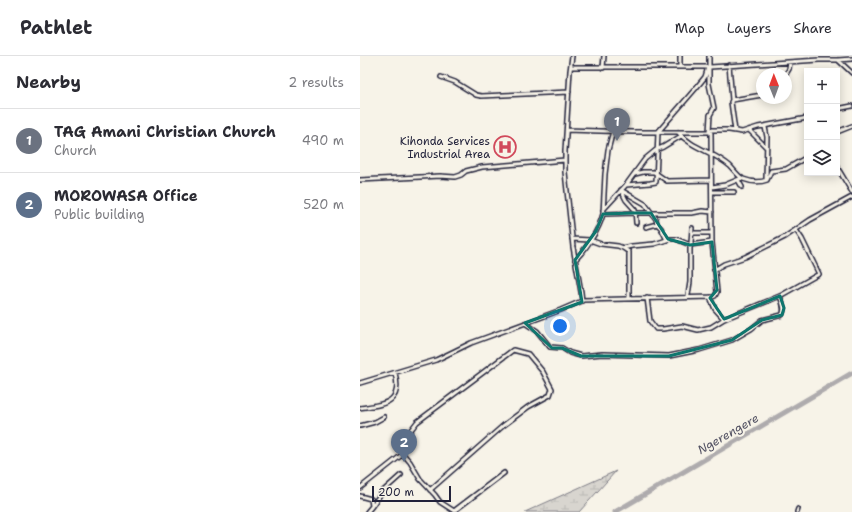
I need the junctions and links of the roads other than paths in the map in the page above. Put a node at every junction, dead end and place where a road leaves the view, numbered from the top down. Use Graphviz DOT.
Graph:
graph roads {
  1 [pos="572,56"];
  2 [pos="604,56"];
  3 [pos="680,56"];
  4 [pos="709,56"];
  5 [pos="820,58"];
  6 [pos="852,59"];
  7 [pos="838,60"];
  8 [pos="790,62"];
  9 [pos="729,65"];
  10 [pos="571,67"];
  11 [pos="680,67"];
  12 [pos="709,67"];
  13 [pos="603,68"];
  14 [pos="789,68"];
  15 [pos="852,73"];
  16 [pos="441,77"];
  17 [pos="569,92"];
  18 [pos="756,96"];
  19 [pos="732,100"];
  20 [pos="851,106"];
  21 [pos="840,108"];
  22 [pos="804,119"];
  23 [pos="852,126"];
  24 [pos="766,127"];
  25 [pos="567,130"];
  26 [pos="750,130"];
  27 [pos="613,131"];
  28 [pos="709,131"];
  29 [pos="735,131"];
  30 [pos="840,131"];
  31 [pos="658,132"];
  32 [pos="678,132"];
  33 [pos="681,136"];
  34 [pos="766,148"];
  35 [pos="656,150"];
  36 [pos="711,155"];
  37 [pos="804,159"];
  38 [pos="565,160"];
  39 [pos="840,172"];
  40 [pos="657,173"];
  41 [pos="635,174"];
  42 [pos="742,178"];
  43 [pos="360,180"];
  44 [pos="711,180"];
  45 [pos="738,180"];
  46 [pos="766,181"];
  47 [pos="626,185"];
  48 [pos="712,187"];
  49 [pos="742,187"];
  50 [pos="621,190"];
  51 [pos="712,192"];
  52 [pos="734,192"];
  53 [pos="852,192"];
  54 [pos="852,197"];
  55 [pos="603,210"];
  56 [pos="712,212"];
  57 [pos="636,213"];
  58 [pos="651,213"];
  59 [pos="603,214"];
  60 [pos="636,223"];
  61 [pos="657,224"];
  62 [pos="646,227"];
  63 [pos="692,228"];
  64 [pos="796,230"];
  65 [pos="692,233"];
  66 [pos="712,233"];
  67 [pos="572,239"];
  68 [pos="590,240"];
  69 [pos="668,240"];
  70 [pos="712,242"];
  71 [pos="690,244"];
  72 [pos="623,248"];
  73 [pos="575,260"];
  74 [pos="714,270"];
  75 [pos="688,295"];
  76 [pos="780,296"];
  77 [pos="710,297"];
  78 [pos="629,298"];
  79 [pos="647,298"];
  80 [pos="582,300"];
  81 [pos="724,319"];
  82 [pos="525,323"];
  83 [pos="395,373"];
  84 [pos="360,383"];
  85 [pos="360,408"];
  86 [pos="384,417"];
  87 [pos="360,426"];
  88 [pos="403,454"];
  89 [pos="504,473"];
  90 [pos="401,475"];
  91 [pos="360,488"];
  92 [pos="430,490"];
  93 [pos="360,496"];
  94 [pos="372,506"];
  95 [pos="367,512"];
  1 -- 10 [label="street"];
  2 -- 13 [label="street"];
  3 -- 11 [label="street"];
  4 -- 12 [label="street"];
  5 -- 7 [label="street"];
  5 -- 8 [label="street"];
  6 -- 7 [label="street"];
  7 -- 15 [label="street"];
  8 -- 9 [label="street"];
  8 -- 14 [label="street"];
  9 -- 12 [label="street"];
  9 -- 19 [label="street"];
  10 -- 13 [label="street"];
  10 -- 17 [label="street"];
  11 -- 12 [label="street"];
  11 -- 13 [label="street"];
  12 -- 28 [label="street"];
  12 -- 31 [label="street"];
  16 -- 17 [label="street"];
  17 -- 25 [label="street"];
  18 -- 19 [label="street"];
  19 -- 29 [label="street"];
  20 -- 21 [label="street"];
  22 -- 24 [label="street"];
  23 -- 30 [label="street"];
  24 -- 26 [label="street"];
  24 -- 34 [label="street"];
  25 -- 27 [label="street"];
  25 -- 38 [label="street"];
  26 -- 29 [label="street"];
  26 -- 34 [label="street"];
  27 -- 31 [label="street"];
  27 -- 55 [label="street"];
  28 -- 29 [label="street"];
  28 -- 32 [label="street"];
  28 -- 36 [label="street"];
  31 -- 32 [label="street"];
  31 -- 35 [label="street"];
  32 -- 33 [label="street"];
  33 -- 35 [label="street"];
  33 -- 36 [label="street"];
  34 -- 46 [label="street"];
  35 -- 40 [label="street"];
  35 -- 41 [label="street"];
  36 -- 42 [label="street"];
  36 -- 44 [label="street"];
  37 -- 46 [label="street"];
  38 -- 43 [label="street"];
  38 -- 67 [label="street"];
  39 -- 53 [label="street"];
  40 -- 41 [label="street"];
  40 -- 44 [label="street"];
  40 -- 47 [label="street"];
  41 -- 47 [label="street"];
  42 -- 45 [label="street"];
  42 -- 46 [label="street"];
  44 -- 48 [label="street"];
  45 -- 48 [label="street"];
  45 -- 49 [label="street"];
  47 -- 50 [label="street"];
  48 -- 51 [label="street"];
  50 -- 55 [label="street"];
  50 -- 57 [label="street"];
  50 -- 58 [label="street"];
  51 -- 52 [label="street"];
  51 -- 56 [label="street"];
  54 -- 64 [label="street"];
  55 -- 59 [label="street"];
  56 -- 58 [label="street"];
  56 -- 66 [label="street"];
  57 -- 58 [label="street"];
  57 -- 59 [label="street"];
  57 -- 60 [label="street"];
  58 -- 61 [label="street"];
  59 -- 68 [label="street"];
  61 -- 62 [label="street"];
  61 -- 69 [label="street"];
  63 -- 65 [label="street"];
  64 -- 74 [label="street"];
  64 -- 76 [label="street"];
  65 -- 66 [label="street"];
  65 -- 71 [label="street"];
  66 -- 70 [label="street"];
  67 -- 68 [label="street"];
  67 -- 73 [label="street"];
  68 -- 72 [label="street"];
  68 -- 73 [label="street"];
  69 -- 71 [label="street"];
  69 -- 72 [label="street"];
  70 -- 71 [label="street"];
  70 -- 74 [label="street"];
  71 -- 75 [label="street"];
  72 -- 78 [label="street"];
  73 -- 80 [label="street"];
  74 -- 77 [label="street"];
  76 -- 81 [label="street"];
  76 -- 82 [label="street"];
  77 -- 79 [label="street"];
  77 -- 81 [label="street"];
  78 -- 79 [label="street"];
  78 -- 80 [label="street"];
  79 -- 81 [label="street"];
  80 -- 82 [label="street"];
  82 -- 83 [label="street"];
  83 -- 84 [label="street"];
  83 -- 85 [label="street"];
  86 -- 87 [label="street"];
  88 -- 91 [label="street"];
  88 -- 92 [label="street"];
  88 -- 92 [label="street"];
  89 -- 92 [label="street"];
  90 -- 94 [label="street"];
  93 -- 94 [label="street"];
  94 -- 95 [label="street"];
}
